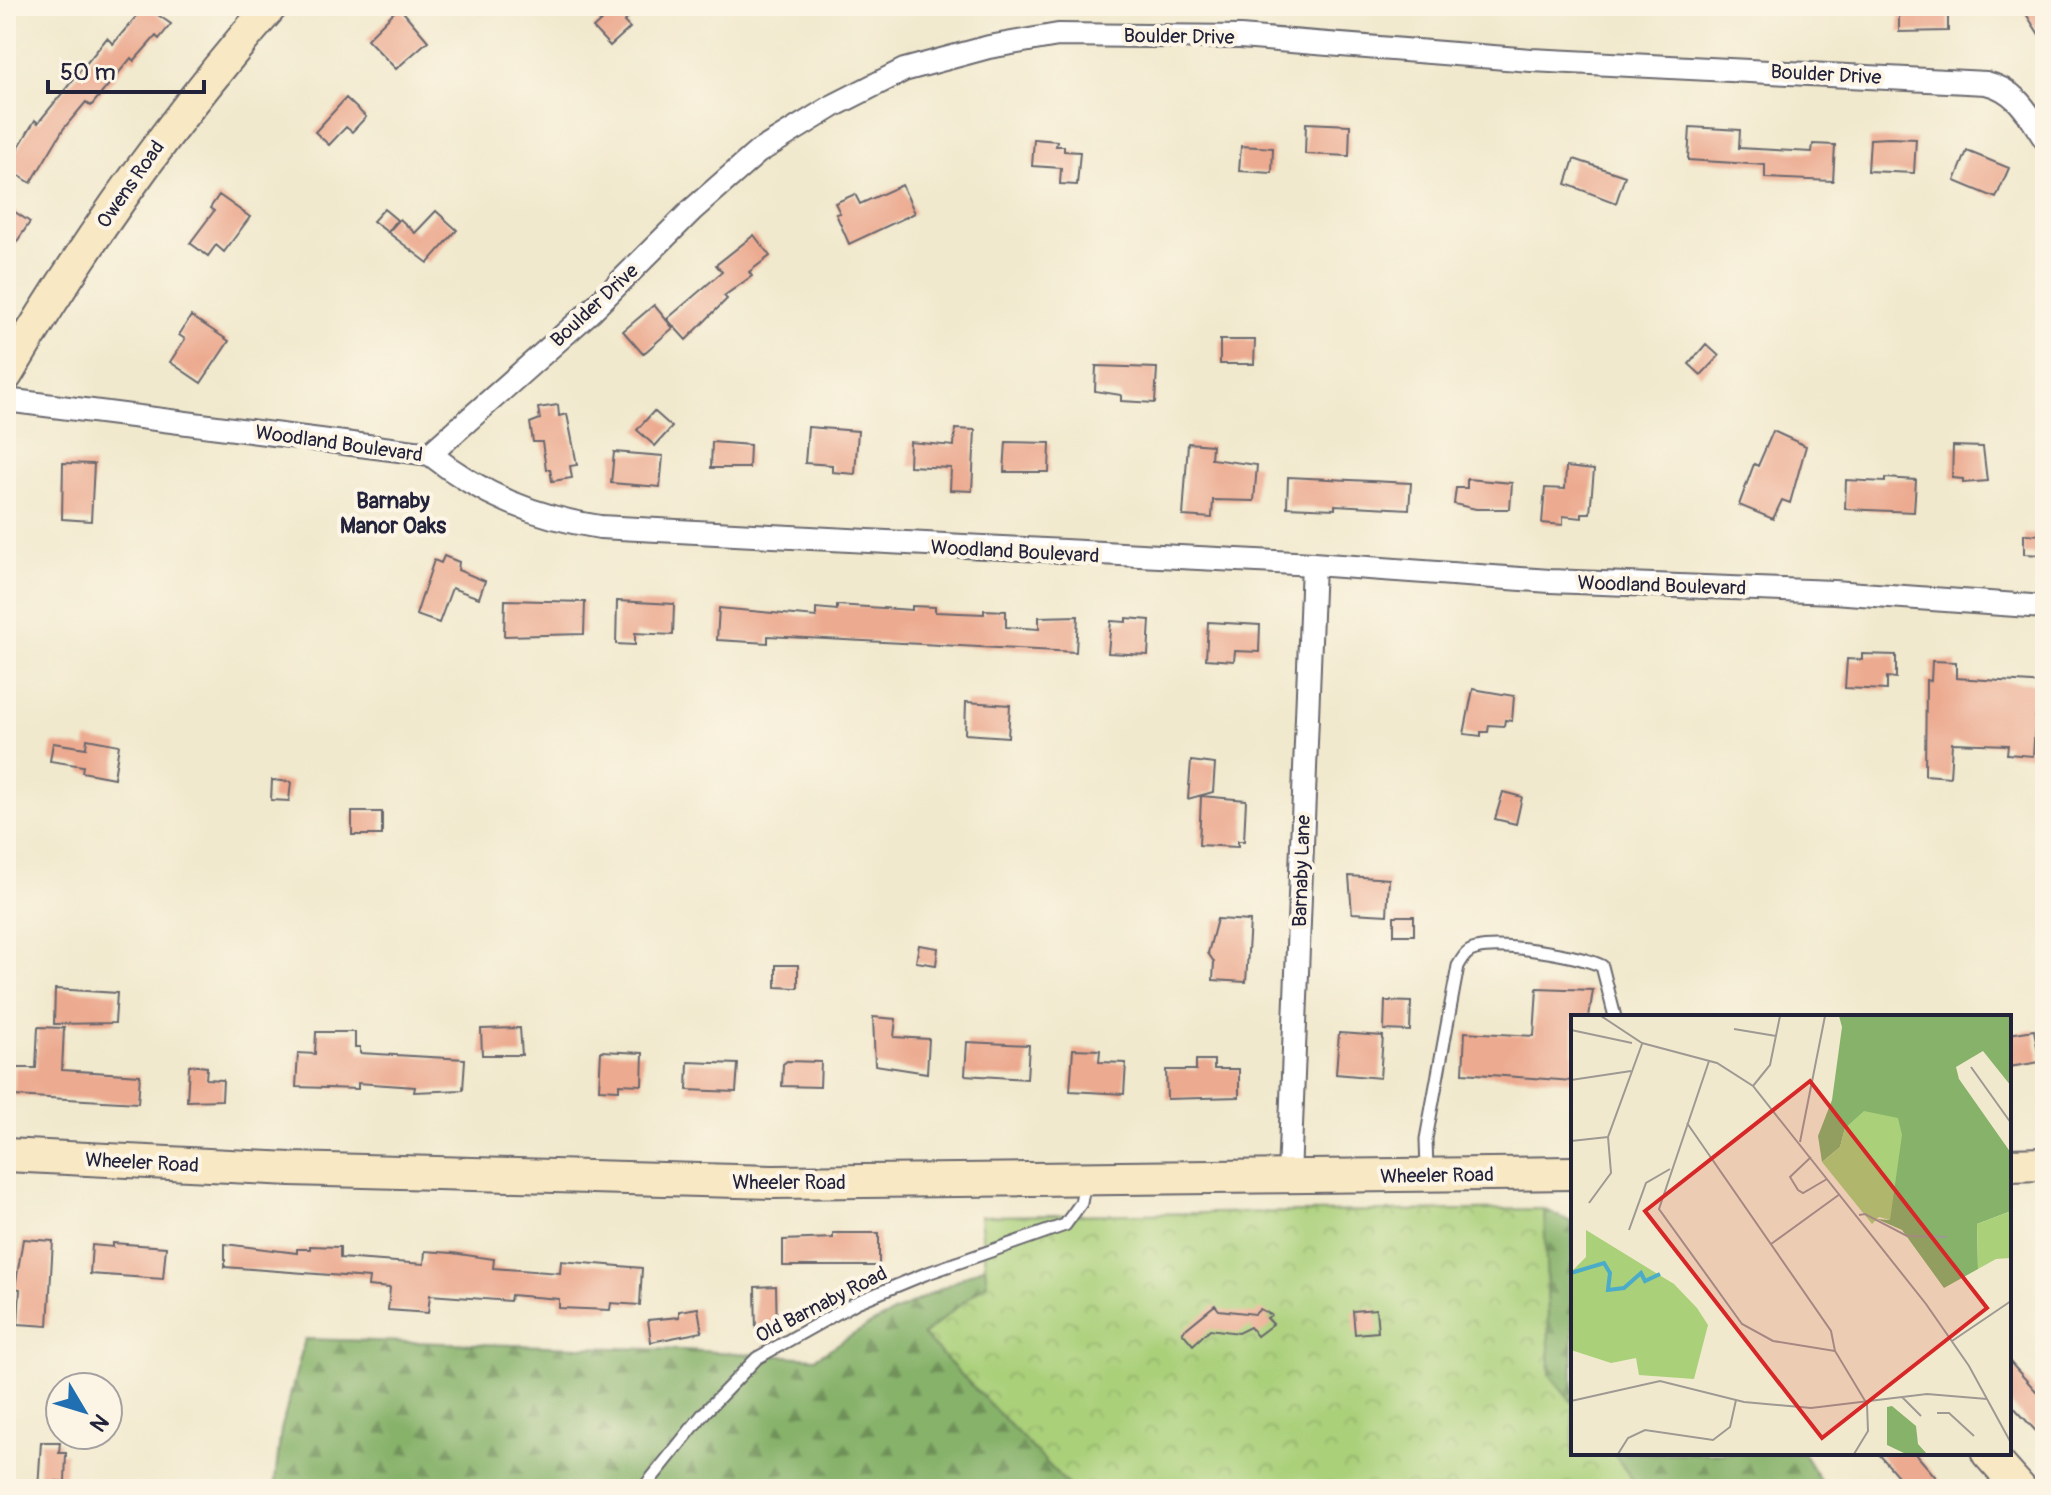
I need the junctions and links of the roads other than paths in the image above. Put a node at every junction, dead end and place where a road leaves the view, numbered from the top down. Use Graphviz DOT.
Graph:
graph roads {
  1 [pos="271,6"];
  2 [pos="2045,139"];
  3 [pos="6,375"];
  4 [pos="6,400"];
  5 [pos="430,454"];
  6 [pos="1313,564"];
  7 [pos="2045,607"];
  8 [pos="1614,1015"];
  9 [pos="6,1155"];
  10 [pos="2045,1164"];
  11 [pos="2011,1165"];
  12 [pos="1571,1173"];
  13 [pos="1427,1175"];
  14 [pos="1289,1177"];
  15 [pos="1085,1181"];
  16 [pos="1990,1455"];
  17 [pos="643,1489"];
  18 [pos="2020,1489"];
  1 -- 3 [label="main road, Owens Road"];
  2 -- 5 [label="street, Boulder Drive"];
  4 -- 5 [label="street, Woodland Boulevard"];
  5 -- 6 [label="street, Woodland Boulevard"];
  6 -- 7 [label="street, Woodland Boulevard"];
  6 -- 14 [label="street, Barnaby Lane"];
  8 -- 13 [label="lane"];
  9 -- 15 [label="main road, Wheeler Road"];
  10 -- 11 [label="main road"];
  12 -- 13 [label="main road, Wheeler Road"];
  13 -- 14 [label="main road, Wheeler Road"];
  14 -- 15 [label="main road, Wheeler Road"];
  15 -- 17 [label="lane, Old Barnaby Road"];
  16 -- 18 [label="main road"];
}
